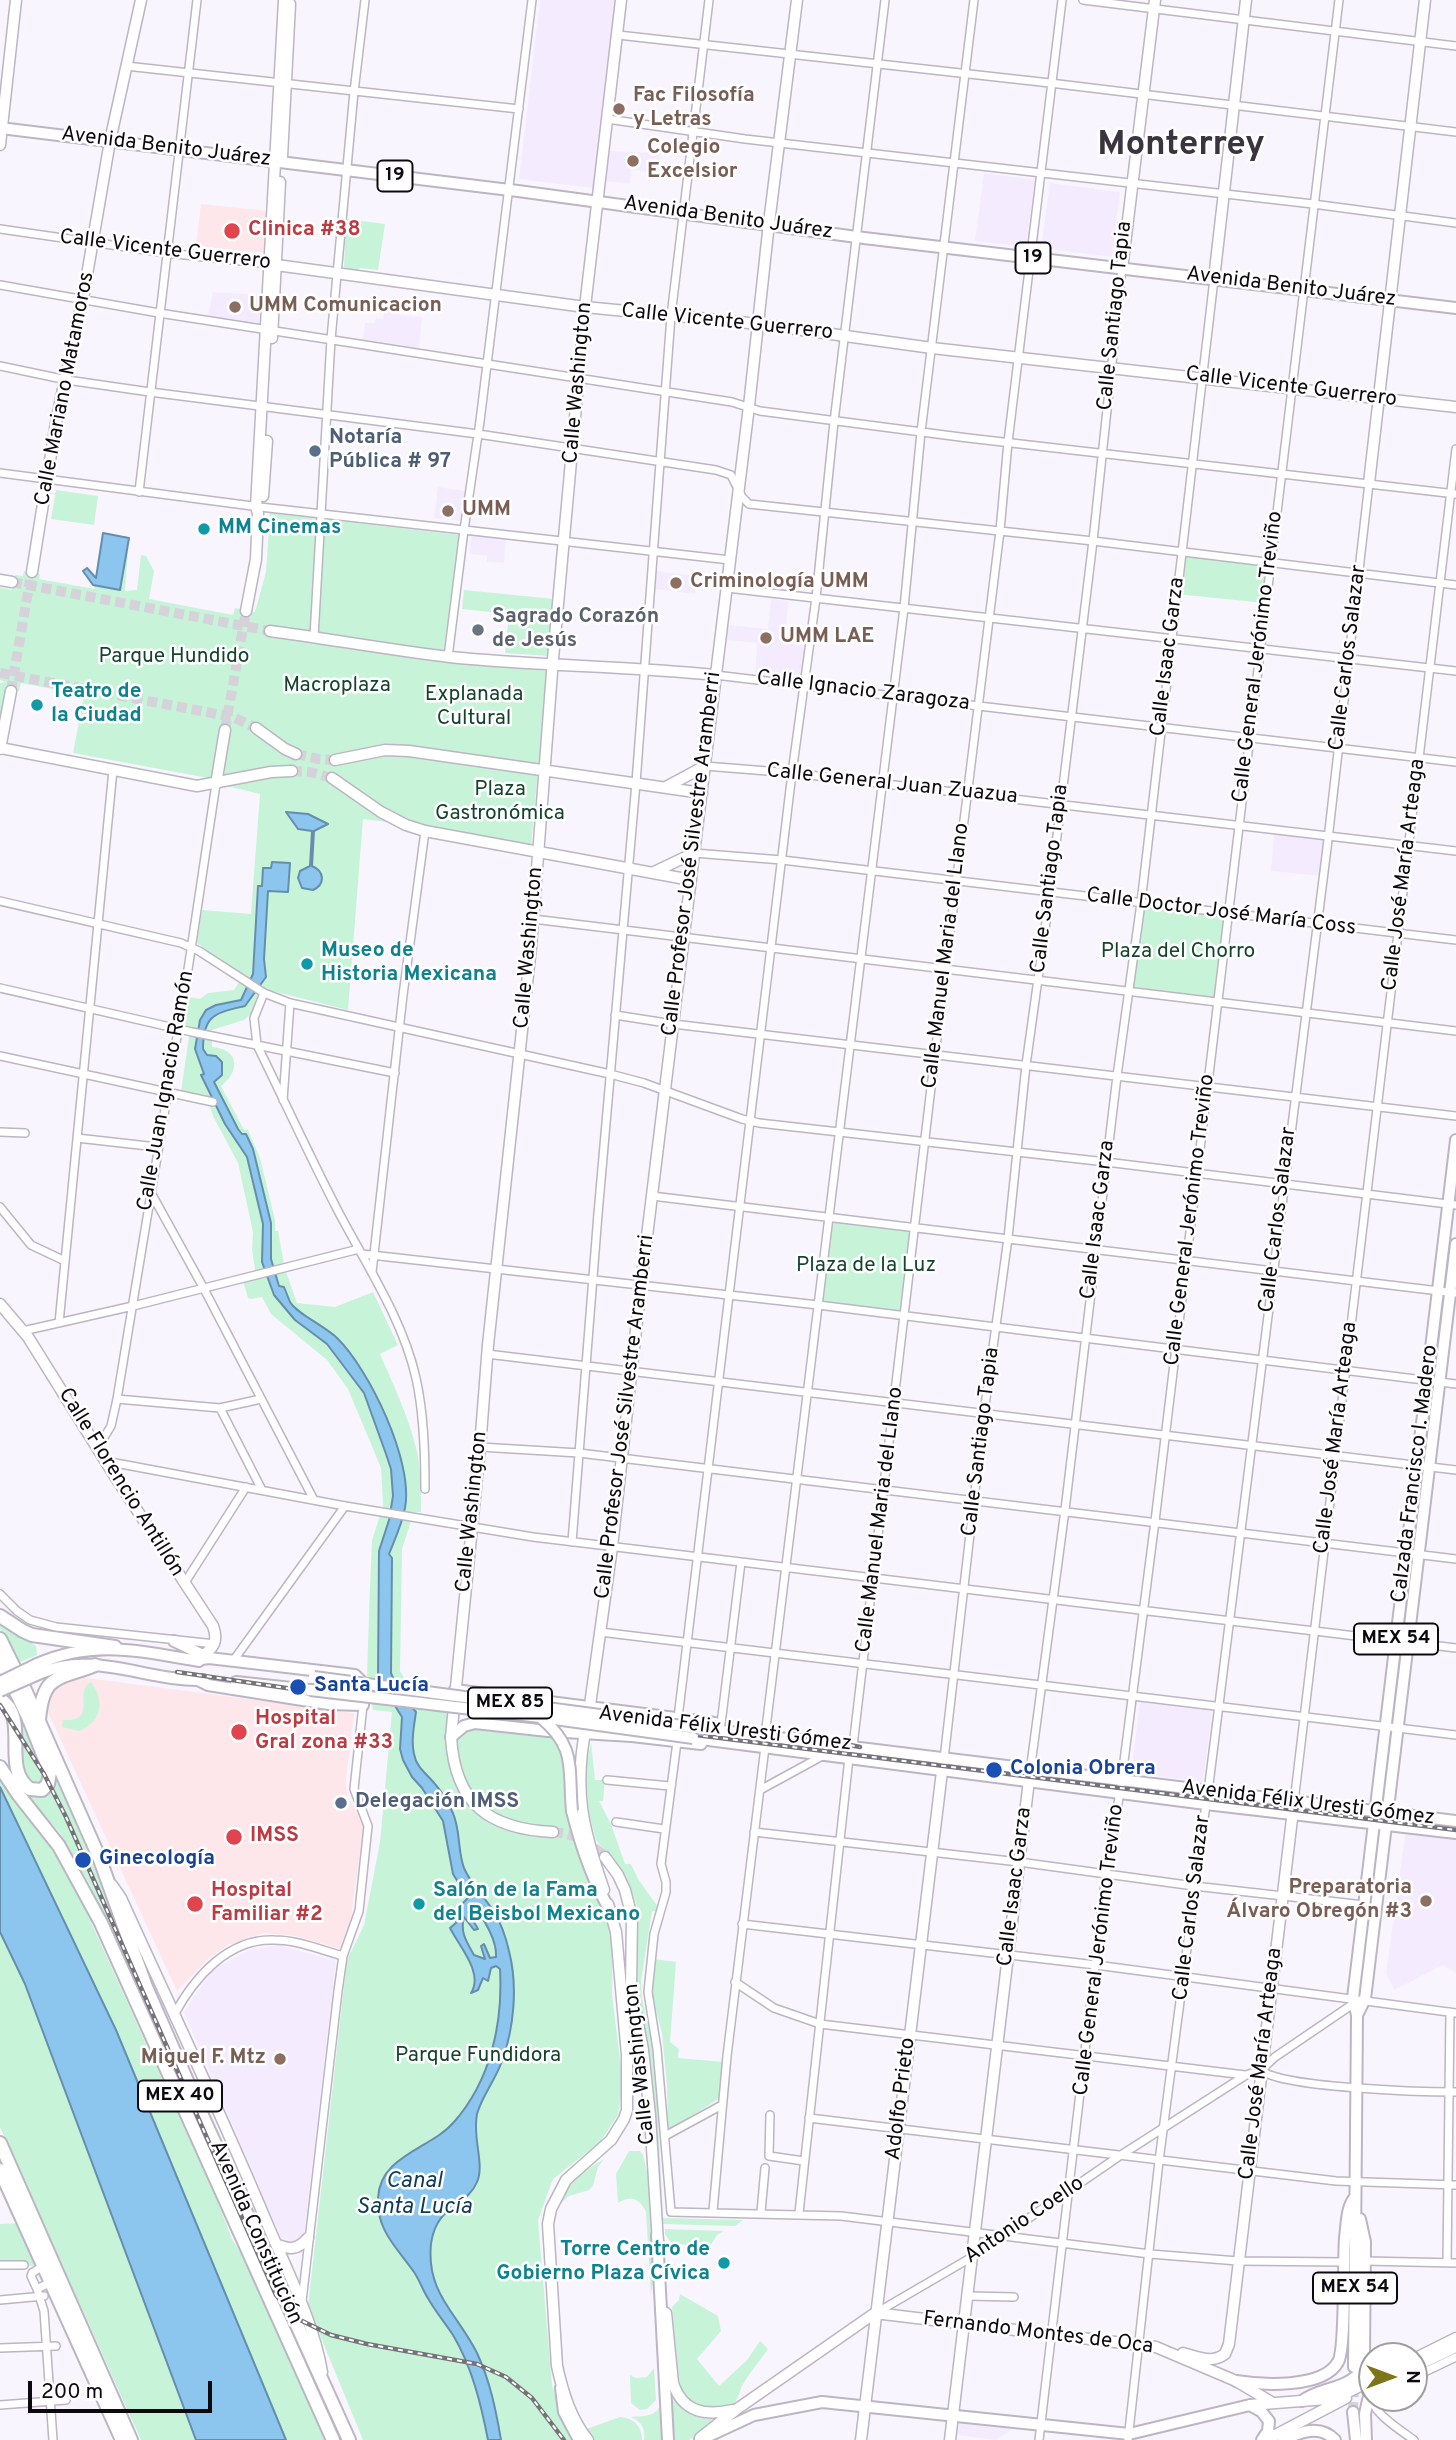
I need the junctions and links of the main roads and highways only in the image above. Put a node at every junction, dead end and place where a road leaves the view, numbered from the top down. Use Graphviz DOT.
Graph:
graph roads {
  1 [pos="1,128"];
  2 [pos="1456,308"];
  3 [pos="1456,1140"];
  4 [pos="1452,1205"];
  5 [pos="1456,1244"];
  6 [pos="1453,1292"];
  7 [pos="1434,1382"];
  8 [pos="0,1616"];
  9 [pos="0,1639"];
  10 [pos="174,1641"];
  11 [pos="115,1647"];
  12 [pos="0,1659"];
  13 [pos="204,1659"];
  14 [pos="95,1665"];
  15 [pos="39,1669"];
  16 [pos="198,1680"];
  17 [pos="0,1682"];
  18 [pos="455,1690"];
  19 [pos="0,1691"];
  20 [pos="479,1692"];
  21 [pos="0,1699"];
  22 [pos="636,1713"];
  23 [pos="540,1717"];
  24 [pos="39,1720"];
  25 [pos="475,1723"];
  26 [pos="632,1735"];
  27 [pos="451,1737"];
  28 [pos="739,1738"];
  29 [pos="765,1742"];
  30 [pos="943,1764"];
  31 [pos="0,1767"];
  32 [pos="1121,1787"];
  33 [pos="1382,1818"];
  34 [pos="1456,1821"];
  35 [pos="1456,1833"];
  36 [pos="611,1912"];
  37 [pos="1357,2004"];
  38 [pos="167,2067"];
  39 [pos="0,2143"];
  40 [pos="218,2150"];
  41 [pos="0,2170"];
  42 [pos="1356,2189"];
  43 [pos="1356,2210"];
  44 [pos="657,2235"];
  45 [pos="304,2341"];
  46 [pos="1354,2367"];
  47 [pos="1236,2381"];
  48 [pos="561,2388"];
  49 [pos="1302,2401"];
  50 [pos="1353,2412"];
  51 [pos="1365,2412"];
  52 [pos="1129,2437"];
  53 [pos="702,2439"];
  54 [pos="122,2440"];
  55 [pos="131,2440"];
  56 [pos="334,2440"];
  57 [pos="349,2440"];
  58 [pos="579,2440"];
  59 [pos="668,2440"];
  60 [pos="1264,2440"];
  61 [pos="1283,2440"];
  62 [pos="1335,2440"];
  63 [pos="1356,2440"];
  64 [pos="1366,2440"];
  1 -- 2 [label="main road, Avenida Benito Juárez / 19"];
  3 -- 4 [label="main road, Calzada Francisco I. Madero / MEX 54"];
  4 -- 7 [label="main road, Calzada Francisco I. Madero / MEX 54"];
  5 -- 6 [label="main road, Calzada Francisco I. Madero / MEX 54"];
  6 -- 7 [label="main road, Calzada Francisco I. Madero / MEX 54"];
  7 -- 33 [label="main road, Calzada Francisco I. Madero / MEX 54"];
  7 -- 33 [label="main road, Calzada Francisco I. Madero / MEX 54"];
  8 -- 11 [label="highway"];
  9 -- 24 [label="highway, Avenida Constitución / MEX 40"];
  10 -- 13 [label="main road"];
  11 -- 13 [label="main road, Avenida Félix Uresti Gómez / MEX 85"];
  11 -- 15 [label="main road, Avenida Félix Uresti Gómez / MEX 85"];
  12 -- 21 [label="highway"];
  13 -- 16 [label="main road"];
  13 -- 28 [label="main road, Avenida Félix Uresti Gómez / MEX 85, bridge"];
  14 -- 15 [label="main road, Avenida Félix Uresti Gómez / MEX 85"];
  14 -- 16 [label="main road, Avenida Félix Uresti Gómez / MEX 85"];
  14 -- 24 [label="highway"];
  15 -- 17 [label="main road, Avenida Félix Uresti Gómez / MEX 85, bridge"];
  15 -- 19 [label="main road, Avenida Félix Uresti Gómez / MEX 85, bridge"];
  16 -- 23 [label="main road, Avenida Félix Uresti Gómez / MEX 85, bridge"];
  18 -- 20 [label="main road"];
  20 -- 22 [label="main road"];
  20 -- 25 [label="main road"];
  22 -- 26 [label="main road"];
  22 -- 28 [label="main road"];
  23 -- 28 [label="main road, Avenida Félix Uresti Gómez / MEX 85, bridge"];
  23 -- 36 [label="main road, bridge"];
  24 -- 40 [label="highway, Avenida Constitución / MEX 40"];
  25 -- 26 [label="main road"];
  25 -- 27 [label="main road"];
  26 -- 28 [label="main road"];
  28 -- 29 [label="main road, Avenida Félix Uresti Gómez / MEX 85"];
  29 -- 30 [label="main road, Avenida Félix Uresti Gómez / MEX 85"];
  29 -- 30 [label="main road, Avenida Félix Uresti Gómez / MEX 85"];
  30 -- 32 [label="main road, Avenida Félix Uresti Gómez / MEX 85"];
  31 -- 38 [label="highway, Avenida Constitución / MEX 40"];
  32 -- 33 [label="main road, Avenida Félix Uresti Gómez / MEX 85"];
  32 -- 33 [label="main road, Avenida Félix Uresti Gómez / MEX 85"];
  33 -- 34 [label="main road, Avenida Félix Uresti Gómez / MEX 85"];
  33 -- 35 [label="main road, Avenida Félix Uresti Gómez / MEX 85"];
  33 -- 37 [label="main road, Calzada Francisco I. Madero / MEX 54"];
  33 -- 37 [label="main road, Calzada Francisco I. Madero / MEX 54"];
  37 -- 42 [label="main road, Calzada Francisco I. Madero / MEX 54"];
  38 -- 40 [label="highway"];
  38 -- 56 [label="highway, Avenida Constitución / MEX 40"];
  39 -- 55 [label="highway"];
  40 -- 45 [label="highway, Avenida Constitución / MEX 40"];
  41 -- 54 [label="highway"];
  42 -- 43 [label="main road, Calzada Francisco I. Madero / MEX 54"];
  42 -- 47 [label="main road"];
  43 -- 46 [label="main road, Calzada Francisco I. Madero / MEX 54"];
  43 -- 49 [label="main road"];
  44 -- 59 [label="main road"];
  45 -- 56 [label="highway"];
  45 -- 57 [label="highway, Avenida Constitución / MEX 40"];
  48 -- 58 [label="main road"];
  50 -- 63 [label="main road"];
  51 -- 64 [label="main road"];
  52 -- 53 [label="main road"];
  52 -- 60 [label="main road"];
  61 -- 62 [label="main road"];
}
